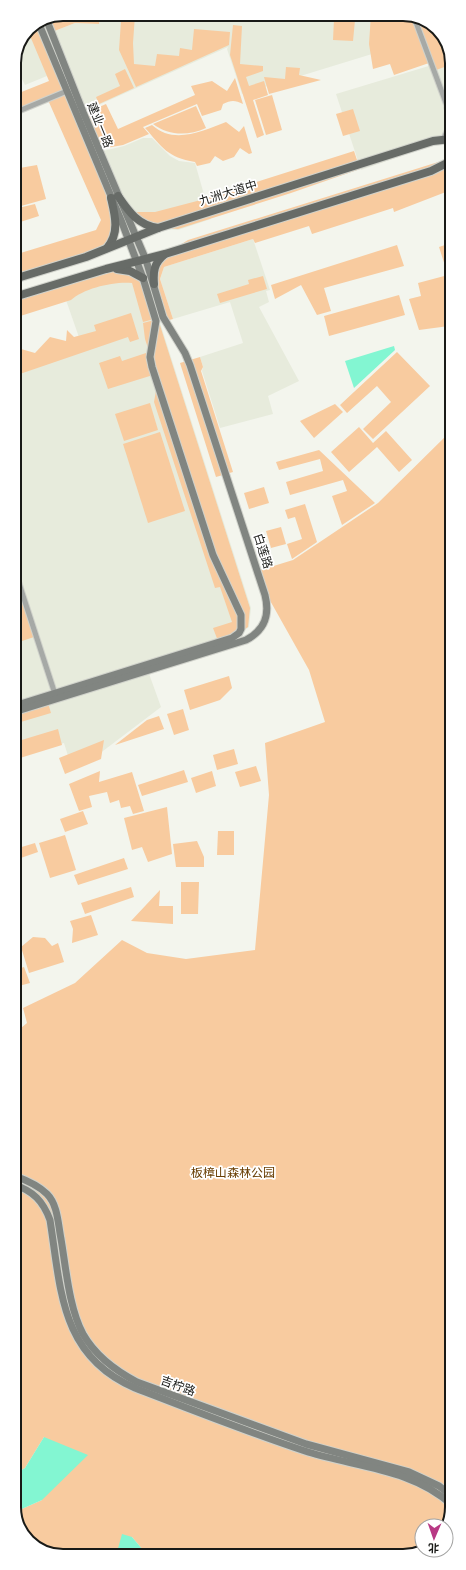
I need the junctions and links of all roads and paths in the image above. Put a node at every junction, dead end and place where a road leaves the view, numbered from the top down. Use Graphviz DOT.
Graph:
graph roads {
  1 [pos="416,23"];
  2 [pos="48,24"];
  3 [pos="41,28"];
  4 [pos="67,91"];
  5 [pos="445,100"];
  6 [pos="21,110"];
  7 [pos="445,140"];
  8 [pos="445,164"];
  9 [pos="114,197"];
  10 [pos="158,228"];
  11 [pos="132,238"];
  12 [pos="107,248"];
  13 [pos="165,254"];
  14 [pos="146,260"];
  15 [pos="137,262"];
  16 [pos="106,269"];
  17 [pos="21,277"];
  18 [pos="143,278"];
  19 [pos="154,284"];
  20 [pos="21,295"];
  21 [pos="21,590"];
  22 [pos="55,694"];
  23 [pos="21,704"];
  24 [pos="21,710"];
  25 [pos="21,1179"];
  26 [pos="21,1188"];
  27 [pos="445,1491"];
  28 [pos="445,1500"];
  1 -- 5 [label="street"];
  2 -- 9 [label="main road, 建业一路"];
  3 -- 4 [label="main road, 建业一路"];
  4 -- 6 [label="street"];
  4 -- 9 [label="main road, 建业一路"];
  7 -- 10 [label="main road, 九洲大道中"];
  8 -- 13 [label="main road"];
  9 -- 10 [label="main road"];
  9 -- 11 [label="main road, 建业一路"];
  9 -- 12 [label="main road"];
  10 -- 11 [label="main road, 九洲大道中"];
  11 -- 12 [label="main road, 九洲大道中"];
  11 -- 14 [label="main road, 白莲路"];
  11 -- 15 [label="main road"];
  12 -- 17 [label="main road, 九洲大道中"];
  13 -- 14 [label="main road"];
  13 -- 19 [label="main road"];
  14 -- 15 [label="main road"];
  14 -- 19 [label="main road, 白莲路"];
  15 -- 16 [label="main road"];
  15 -- 18 [label="main road"];
  16 -- 18 [label="main road"];
  16 -- 20 [label="main road"];
  18 -- 22 [label="main road"];
  19 -- 24 [label="main road, 白莲路"];
  21 -- 22 [label="street"];
  22 -- 23 [label="main road"];
  25 -- 27 [label="main road, 吉柠路"];
  26 -- 28 [label="main road, 吉柠路"];
}
